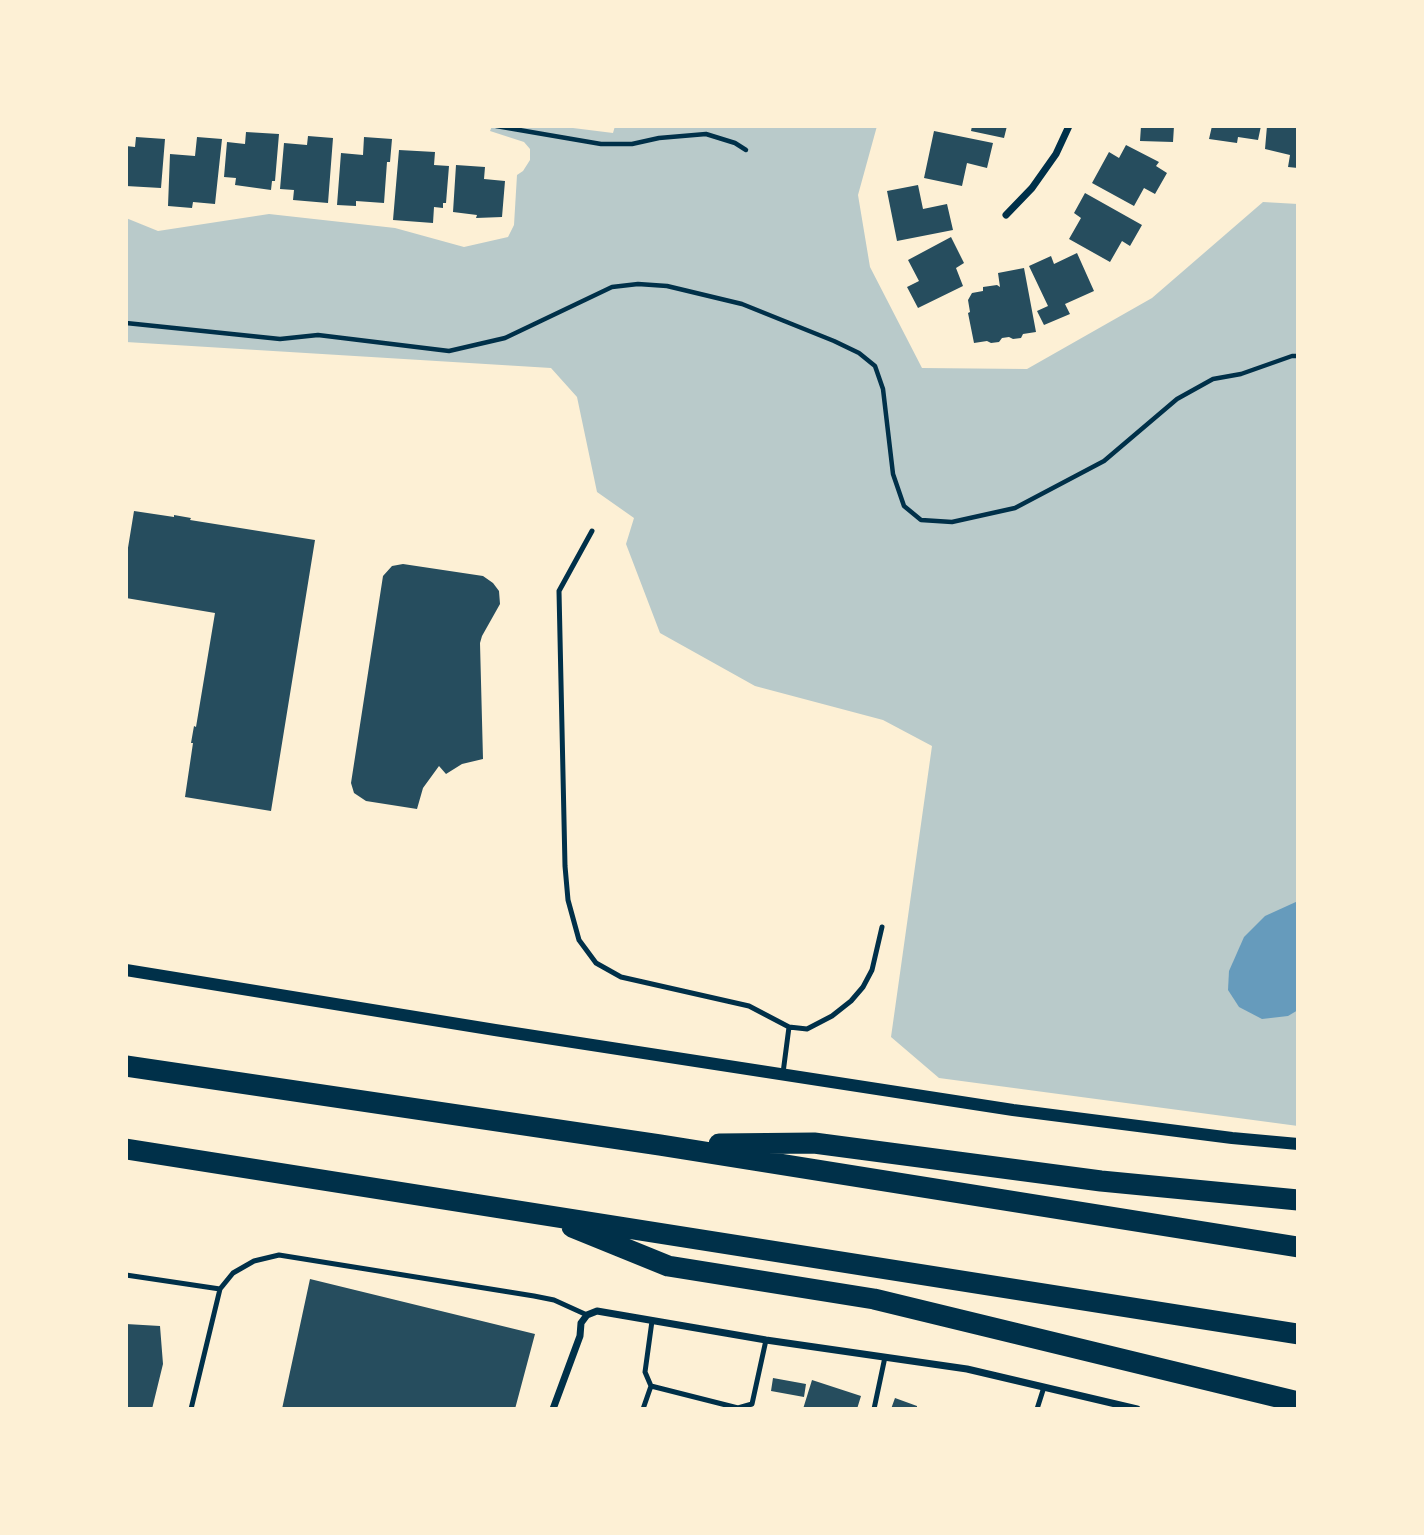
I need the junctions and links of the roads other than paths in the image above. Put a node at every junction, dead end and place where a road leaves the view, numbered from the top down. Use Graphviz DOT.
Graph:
graph roads {
  1 [pos="1069,126"];
  2 [pos="1006,215"];
  3 [pos="592,531"];
  4 [pos="882,927"];
  5 [pos="126,970"];
  6 [pos="789,1027"];
  7 [pos="126,1066"];
  8 [pos="783,1074"];
  9 [pos="1298,1144"];
  10 [pos="660,1145"];
  11 [pos="126,1149"];
  12 [pos="1298,1200"];
  13 [pos="538,1213"];
  14 [pos="1298,1247"];
  15 [pos="126,1275"];
  16 [pos="220,1289"];
  17 [pos="587,1315"];
  18 [pos="652,1321"];
  19 [pos="1298,1334"];
  20 [pos="766,1340"];
  21 [pos="885,1357"];
  22 [pos="651,1386"];
  23 [pos="1044,1387"];
  24 [pos="1103,1400"];
  25 [pos="1298,1402"];
  26 [pos="751,1407"];
  27 [pos="191,1409"];
  28 [pos="553,1409"];
  29 [pos="643,1409"];
  30 [pos="874,1409"];
  31 [pos="1037,1409"];
  32 [pos="1100,1409"];
  33 [pos="1137,1409"];
  1 -- 2 [label="street"];
  3 -- 6 [label="lane"];
  4 -- 6 [label="lane"];
  5 -- 8 [label="street"];
  6 -- 8 [label="lane"];
  7 -- 10 [label="highway"];
  8 -- 9 [label="street"];
  10 -- 12 [label="highway"];
  10 -- 14 [label="highway"];
  11 -- 13 [label="highway"];
  13 -- 19 [label="highway"];
  13 -- 25 [label="highway"];
  15 -- 16 [label="lane"];
  16 -- 17 [label="lane"];
  16 -- 27 [label="lane"];
  17 -- 18 [label="street"];
  17 -- 28 [label="street"];
  18 -- 20 [label="street"];
  18 -- 22 [label="lane"];
  20 -- 21 [label="street"];
  20 -- 26 [label="lane"];
  21 -- 23 [label="street"];
  21 -- 30 [label="lane"];
  22 -- 26 [label="lane"];
  22 -- 29 [label="lane"];
  23 -- 24 [label="street"];
  23 -- 31 [label="lane"];
  24 -- 32 [label="lane"];
  24 -- 33 [label="street"];
}
